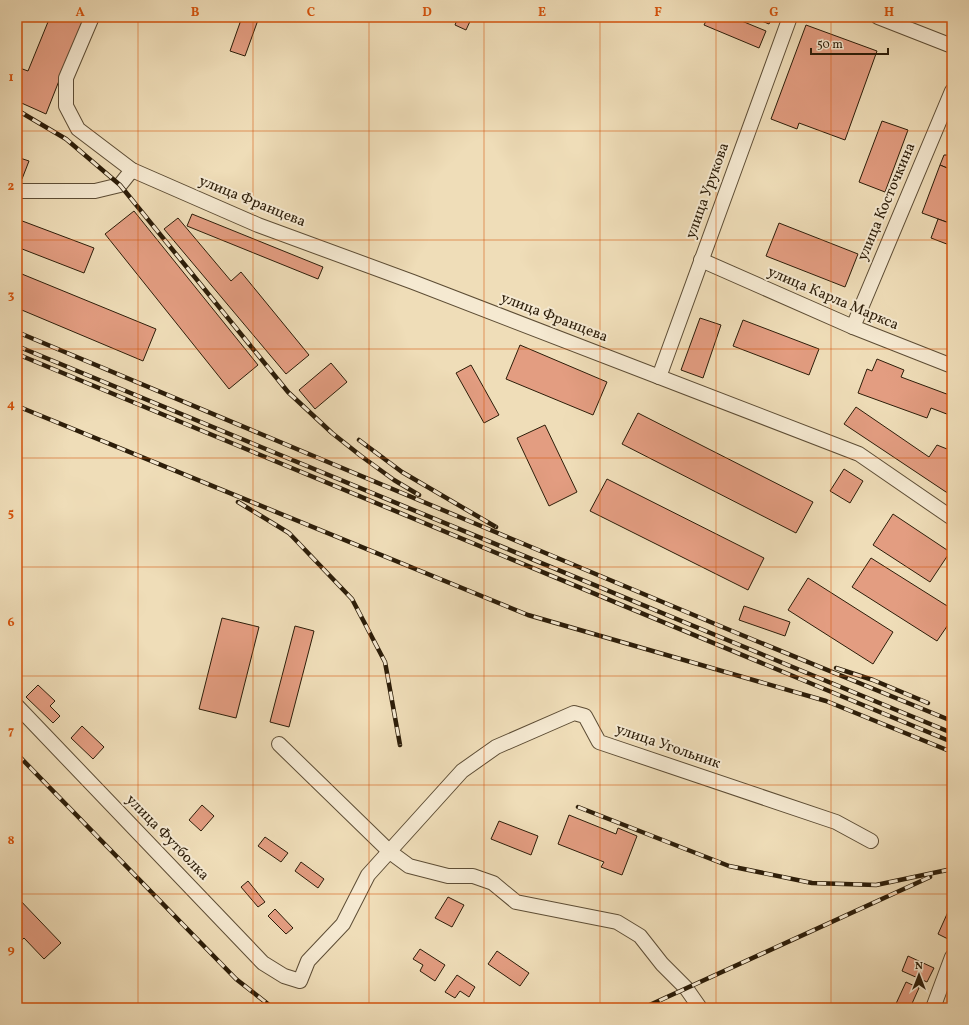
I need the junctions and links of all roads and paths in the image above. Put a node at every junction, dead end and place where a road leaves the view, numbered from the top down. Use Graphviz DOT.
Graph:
graph roads {
  1 [pos="92,17"];
  2 [pos="790,17"];
  3 [pos="878,17"];
  4 [pos="952,46"];
  5 [pos="952,91"];
  6 [pos="132,170"];
  7 [pos="17,191"];
  8 [pos="701,260"];
  9 [pos="853,327"];
  10 [pos="952,366"];
  11 [pos="659,377"];
  12 [pos="952,518"];
  13 [pos="17,706"];
  14 [pos="279,744"];
  15 [pos="870,841"];
  16 [pos="390,852"];
  17 [pos="952,956"];
  18 [pos="300,981"];
  19 [pos="700,1008"];
  20 [pos="933,1008"];
  1 -- 6 [label="street, улица Францева"];
  2 -- 8 [label="street, улица Урукова"];
  3 -- 4 [label="street"];
  5 -- 9 [label="street, улица Косточкина"];
  6 -- 7 [label="street"];
  6 -- 11 [label="street, улица Францева"];
  8 -- 9 [label="street, улица Карла Маркса"];
  8 -- 11 [label="street, улица Урукова"];
  9 -- 10 [label="street, улица Карла Маркса"];
  11 -- 12 [label="street, улица Францева"];
  13 -- 18 [label="street, улица Футболка"];
  14 -- 16 [label="street"];
  15 -- 16 [label="street, улица Угольник"];
  16 -- 18 [label="street, улица Угольник"];
  16 -- 19 [label="street"];
  17 -- 20 [label="street"];
}
